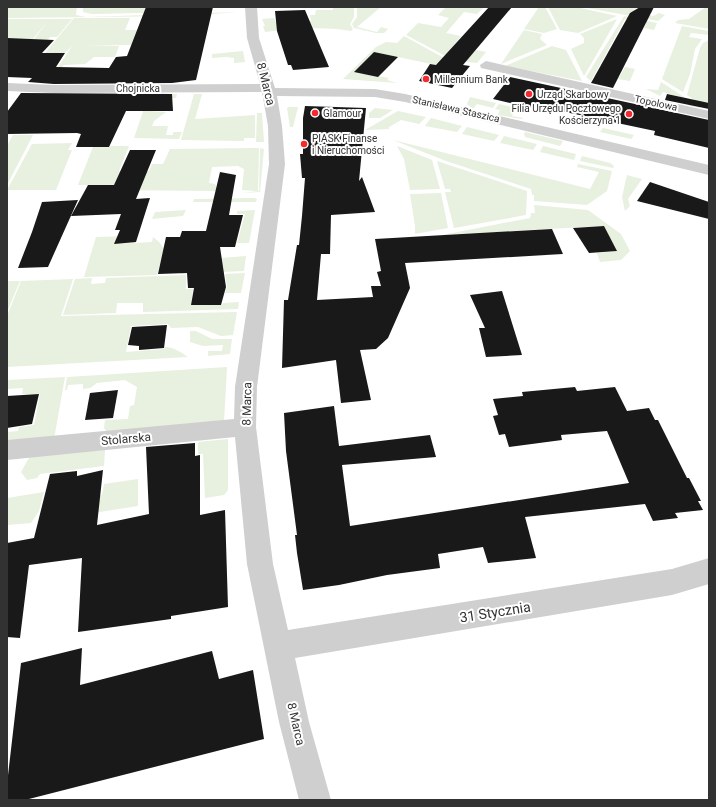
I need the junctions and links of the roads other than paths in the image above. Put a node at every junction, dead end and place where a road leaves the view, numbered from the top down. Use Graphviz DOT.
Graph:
graph roads {
  1 [pos="251,7"];
  2 [pos="486,65"];
  3 [pos="7,87"];
  4 [pos="269,90"];
  5 [pos="709,115"];
  6 [pos="709,170"];
  7 [pos="246,427"];
  8 [pos="7,450"];
  9 [pos="709,571"];
  10 [pos="279,646"];
  11 [pos="315,800"];
  1 -- 4 [label="street, 8 Marca"];
  2 -- 5 [label="street, Topolowa"];
  3 -- 4 [label="street, Chojnicka"];
  4 -- 6 [label="street, Stanisława Staszica"];
  4 -- 7 [label="street, 8 Marca"];
  7 -- 8 [label="street, Stolarska"];
  7 -- 10 [label="street, 8 Marca"];
  9 -- 10 [label="street, 31 Stycznia"];
  10 -- 11 [label="street, 8 Marca"];
}
